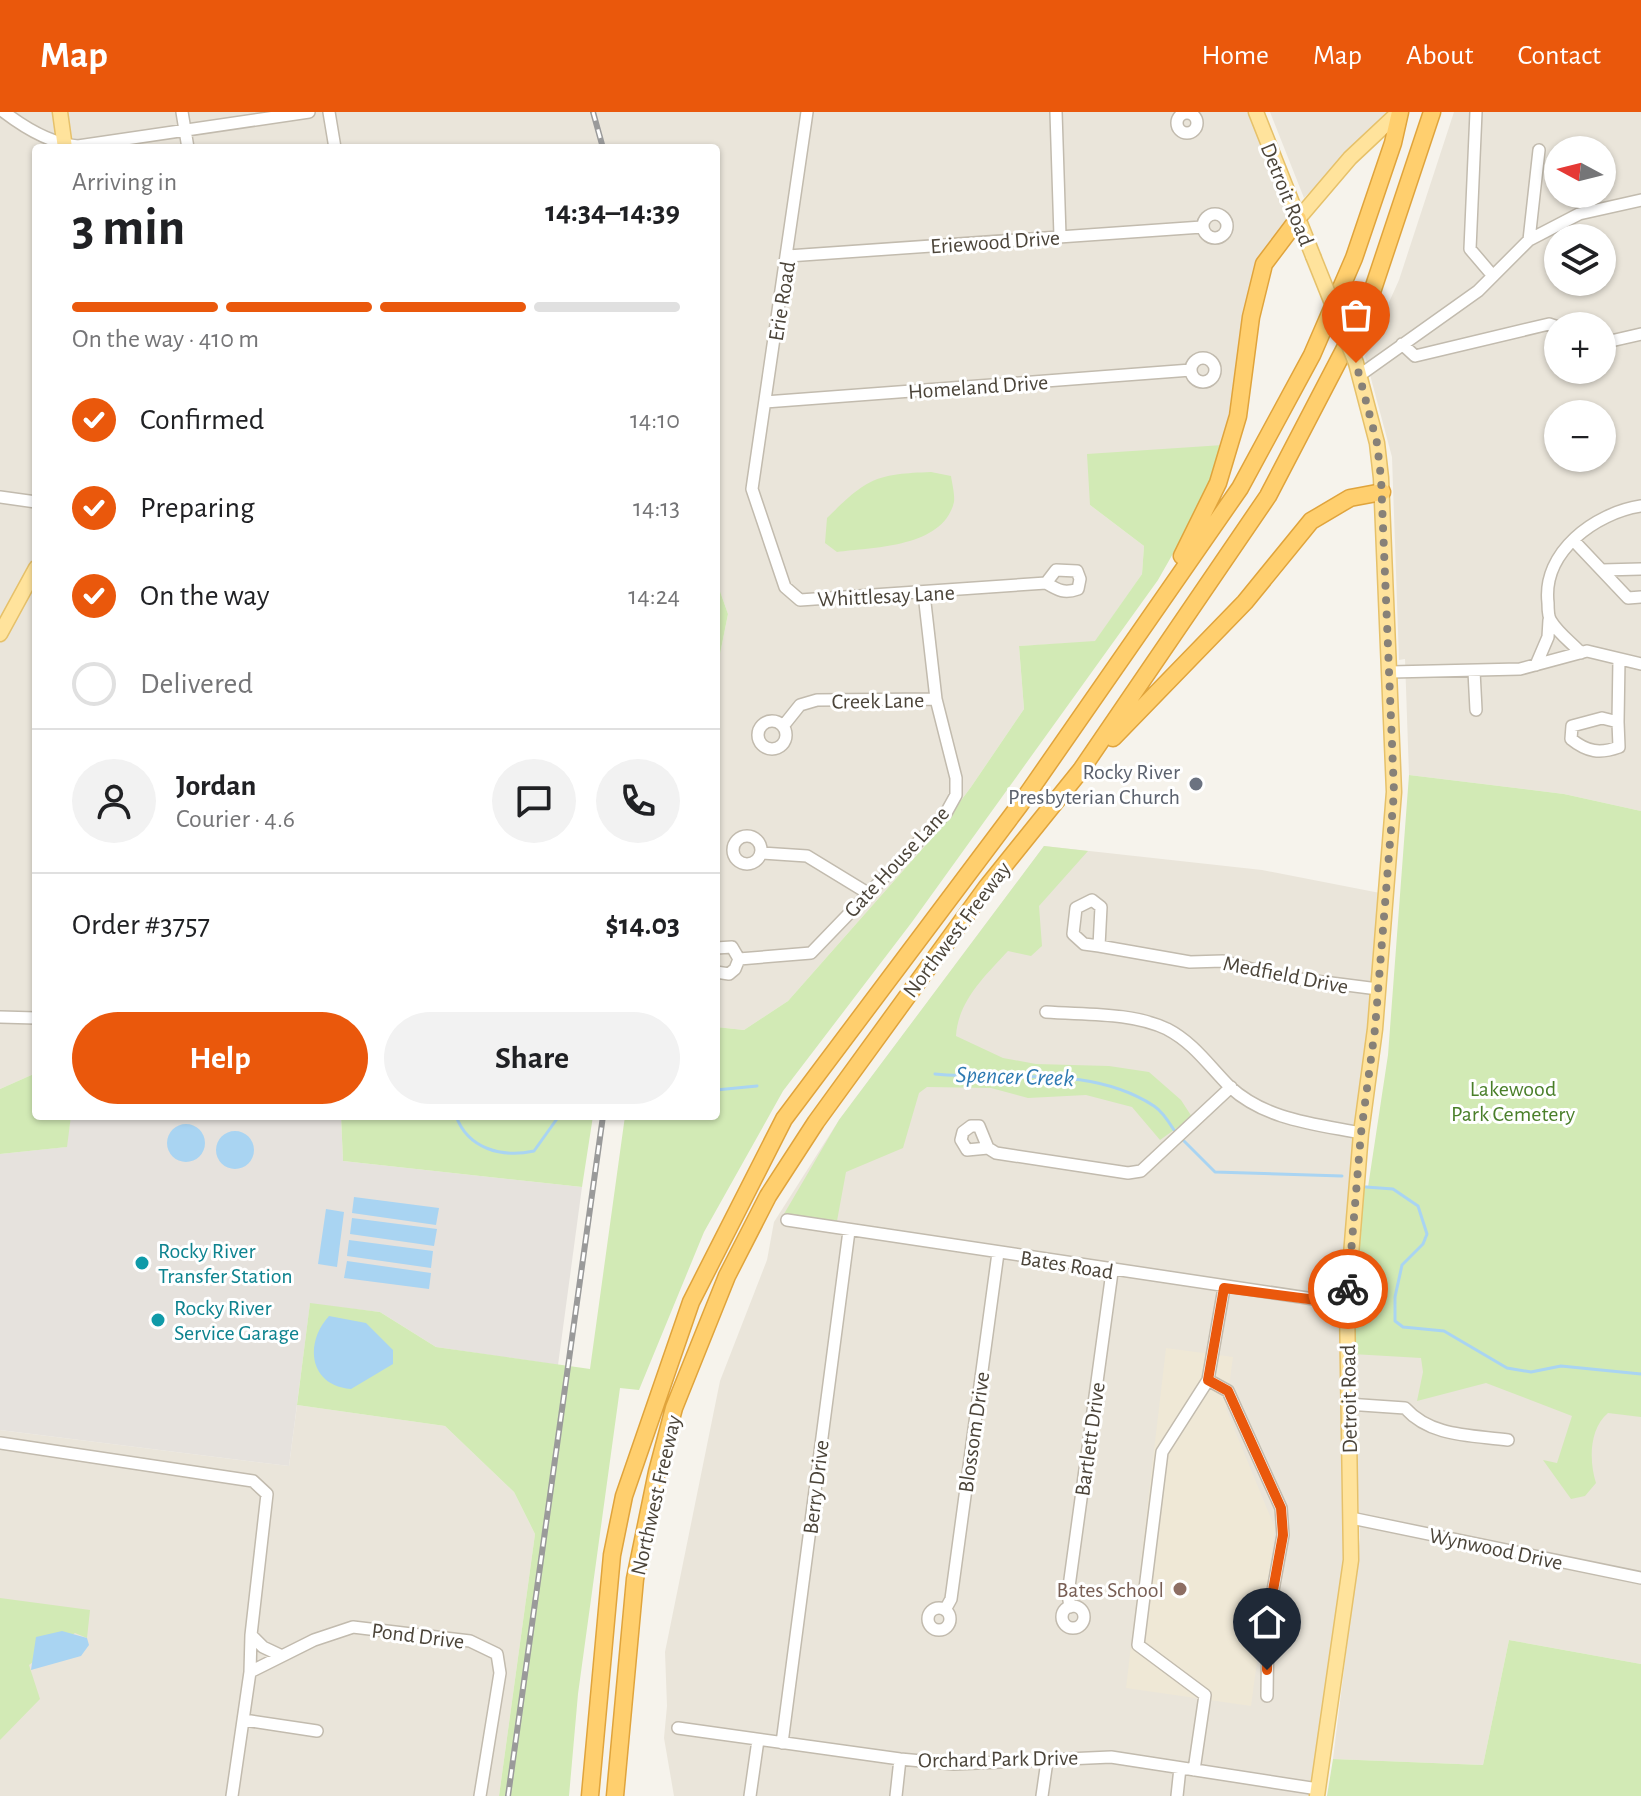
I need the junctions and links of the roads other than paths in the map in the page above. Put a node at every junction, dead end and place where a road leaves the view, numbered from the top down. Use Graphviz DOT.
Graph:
graph roads {
  1 [pos="4,112"];
  2 [pos="60,112"];
  3 [pos="182,112"];
  4 [pos="309,112"];
  5 [pos="329,112"];
  6 [pos="807,112"];
  7 [pos="1056,112"];
  8 [pos="1256,112"];
  9 [pos="1399,112"];
  10 [pos="1432,112"];
  11 [pos="1476,112"];
  12 [pos="185,129"];
  13 [pos="61,144"];
  14 [pos="65,144"];
  15 [pos="91,144"];
  16 [pos="187,144"];
  17 [pos="334,144"];
  18 [pos="1539,150"];
  19 [pos="1641,200"];
  20 [pos="1298,219"];
  21 [pos="1202,227"];
  22 [pos="1060,236"];
  23 [pos="1529,240"];
  24 [pos="788,256"];
  25 [pos="1493,276"];
  26 [pos="1544,325"];
  27 [pos="1641,334"];
  28 [pos="1616,340"];
  29 [pos="1402,344"];
  30 [pos="1358,369"];
  31 [pos="1191,370"];
  32 [pos="765,402"];
  33 [pos="752,489"];
  34 [pos="1382,492"];
  35 [pos="0,497"];
  36 [pos="32,501"];
  37 [pos="1641,506"];
  38 [pos="1575,542"];
  39 [pos="1641,569"];
  40 [pos="1602,570"];
  41 [pos="32,575"];
  42 [pos="1046,583"];
  43 [pos="924,594"];
  44 [pos="1641,597"];
  45 [pos="1159,604"];
  46 [pos="1549,620"];
  47 [pos="0,634"];
  48 [pos="1581,653"];
  49 [pos="1619,659"];
  50 [pos="1641,664"];
  51 [pos="1536,665"];
  52 [pos="1474,671"];
  53 [pos="1391,672"];
  54 [pos="936,699"];
  55 [pos="1476,710"];
  56 [pos="1618,722"];
  57 [pos="784,725"];
  58 [pos="1081,770"];
  59 [pos="761,853"];
  60 [pos="866,892"];
  61 [pos="1099,946"];
  62 [pos="720,948"];
  63 [pos="739,959"];
  64 [pos="720,973"];
  65 [pos="1378,989"];
  66 [pos="1046,1012"];
  67 [pos="0,1017"];
  68 [pos="32,1018"];
  69 [pos="1231,1087"];
  70 [pos="1361,1133"];
  71 [pos="988,1148"];
  72 [pos="787,1220"];
  73 [pos="849,1231"];
  74 [pos="998,1253"];
  75 [pos="1112,1272"];
  76 [pos="1224,1288"];
  77 [pos="1347,1304"];
  78 [pos="1208,1380"];
  79 [pos="1347,1404"];
  80 [pos="1508,1440"];
  81 [pos="0,1443"];
  82 [pos="1351,1518"];
  83 [pos="1641,1578"];
  84 [pos="1070,1607"];
  85 [pos="945,1610"];
  86 [pos="251,1635"];
  87 [pos="282,1656"];
  88 [pos="250,1672"];
  89 [pos="1267,1696"];
  90 [pos="244,1720"];
  91 [pos="678,1728"];
  92 [pos="317,1731"];
  93 [pos="758,1740"];
  94 [pos="782,1743"];
  95 [pos="900,1759"];
  96 [pos="1047,1761"];
  97 [pos="1180,1768"];
  98 [pos="1194,1770"];
  99 [pos="1318,1792"];
  100 [pos="232,1796"];
  101 [pos="480,1796"];
  102 [pos="590,1796"];
  103 [pos="615,1796"];
  104 [pos="750,1796"];
  105 [pos="896,1796"];
  106 [pos="1042,1796"];
  107 [pos="1177,1796"];
  1 -- 13 [label="street"];
  2 -- 14 [label="main road"];
  3 -- 12 [label="street"];
  4 -- 12 [label="street"];
  5 -- 17 [label="street"];
  6 -- 24 [label="street, Erie Road"];
  7 -- 22 [label="street"];
  8 -- 20 [label="main road, Detroit Road"];
  9 -- 20 [label="main road"];
  9 -- 45 [label="highway, Northwest Freeway"];
  10 -- 58 [label="highway, Northwest Freeway"];
  11 -- 25 [label="street"];
  12 -- 15 [label="street"];
  12 -- 16 [label="street"];
  18 -- 23 [label="street"];
  19 -- 23 [label="street"];
  20 -- 30 [label="main road, Detroit Road, bridge"];
  20 -- 45 [label="highway"];
  21 -- 22 [label="street, Eriewood Drive"];
  22 -- 24 [label="street, Eriewood Drive"];
  23 -- 25 [label="street"];
  24 -- 32 [label="street, Erie Road"];
  25 -- 29 [label="street"];
  26 -- 29 [label="street"];
  27 -- 28 [label="street"];
  29 -- 30 [label="street"];
  30 -- 34 [label="main road, Detroit Road"];
  31 -- 32 [label="street, Homeland Drive"];
  32 -- 33 [label="street, Erie Road"];
  33 -- 43 [label="street, Whittlesay Lane"];
  34 -- 53 [label="main road, Detroit Road"];
  34 -- 58 [label="highway"];
  35 -- 36 [label="street"];
  37 -- 38 [label="street"];
  38 -- 40 [label="street"];
  38 -- 46 [label="street"];
  39 -- 40 [label="street"];
  40 -- 44 [label="street"];
  41 -- 47 [label="main road"];
  42 -- 43 [label="street, Whittlesay Lane"];
  43 -- 54 [label="street, Gate House Lane"];
  45 -- 102 [label="highway, Northwest Freeway"];
  46 -- 48 [label="street"];
  46 -- 51 [label="street"];
  48 -- 49 [label="street"];
  48 -- 51 [label="street"];
  49 -- 50 [label="street"];
  49 -- 56 [label="street"];
  51 -- 52 [label="street"];
  52 -- 53 [label="street"];
  52 -- 55 [label="street"];
  53 -- 65 [label="main road, Detroit Road"];
  54 -- 57 [label="street, Creek Lane"];
  54 -- 60 [label="street, Gate House Lane"];
  58 -- 103 [label="highway, Northwest Freeway"];
  59 -- 60 [label="street"];
  60 -- 63 [label="street, Gate House Lane"];
  61 -- 65 [label="street, Medfield Drive"];
  62 -- 63 [label="street"];
  63 -- 64 [label="street"];
  65 -- 70 [label="main road, Detroit Road"];
  66 -- 69 [label="street"];
  67 -- 68 [label="street"];
  69 -- 70 [label="street"];
  69 -- 71 [label="street"];
  70 -- 77 [label="main road, Detroit Road"];
  72 -- 73 [label="street, Bates Road"];
  73 -- 74 [label="street, Bates Road"];
  73 -- 94 [label="street, Berry Drive"];
  74 -- 75 [label="street, Bates Road"];
  74 -- 85 [label="street, Blossom Drive"];
  75 -- 76 [label="street, Bates Road"];
  75 -- 84 [label="street, Bartlett Drive"];
  76 -- 77 [label="street, Bates Road"];
  76 -- 78 [label="street"];
  77 -- 79 [label="main road, Detroit Road"];
  78 -- 89 [label="street"];
  78 -- 98 [label="street"];
  79 -- 80 [label="street"];
  79 -- 82 [label="main road, Detroit Road"];
  81 -- 86 [label="street"];
  82 -- 83 [label="street, Wynwood Drive"];
  82 -- 99 [label="main road, Detroit Road"];
  86 -- 87 [label="street"];
  86 -- 88 [label="street"];
  87 -- 88 [label="street, Pond Drive"];
  87 -- 101 [label="street, Pond Drive"];
  88 -- 90 [label="street"];
  90 -- 92 [label="street"];
  90 -- 100 [label="street"];
  91 -- 93 [label="street, Orchard Park Drive"];
  93 -- 94 [label="street, Orchard Park Drive"];
  93 -- 104 [label="street"];
  94 -- 95 [label="street, Orchard Park Drive"];
  95 -- 96 [label="street, Orchard Park Drive"];
  95 -- 105 [label="street"];
  96 -- 97 [label="street, Orchard Park Drive"];
  96 -- 106 [label="street"];
  97 -- 98 [label="street, Orchard Park Drive"];
  97 -- 107 [label="street"];
  98 -- 99 [label="street, Orchard Park Drive"];
}
